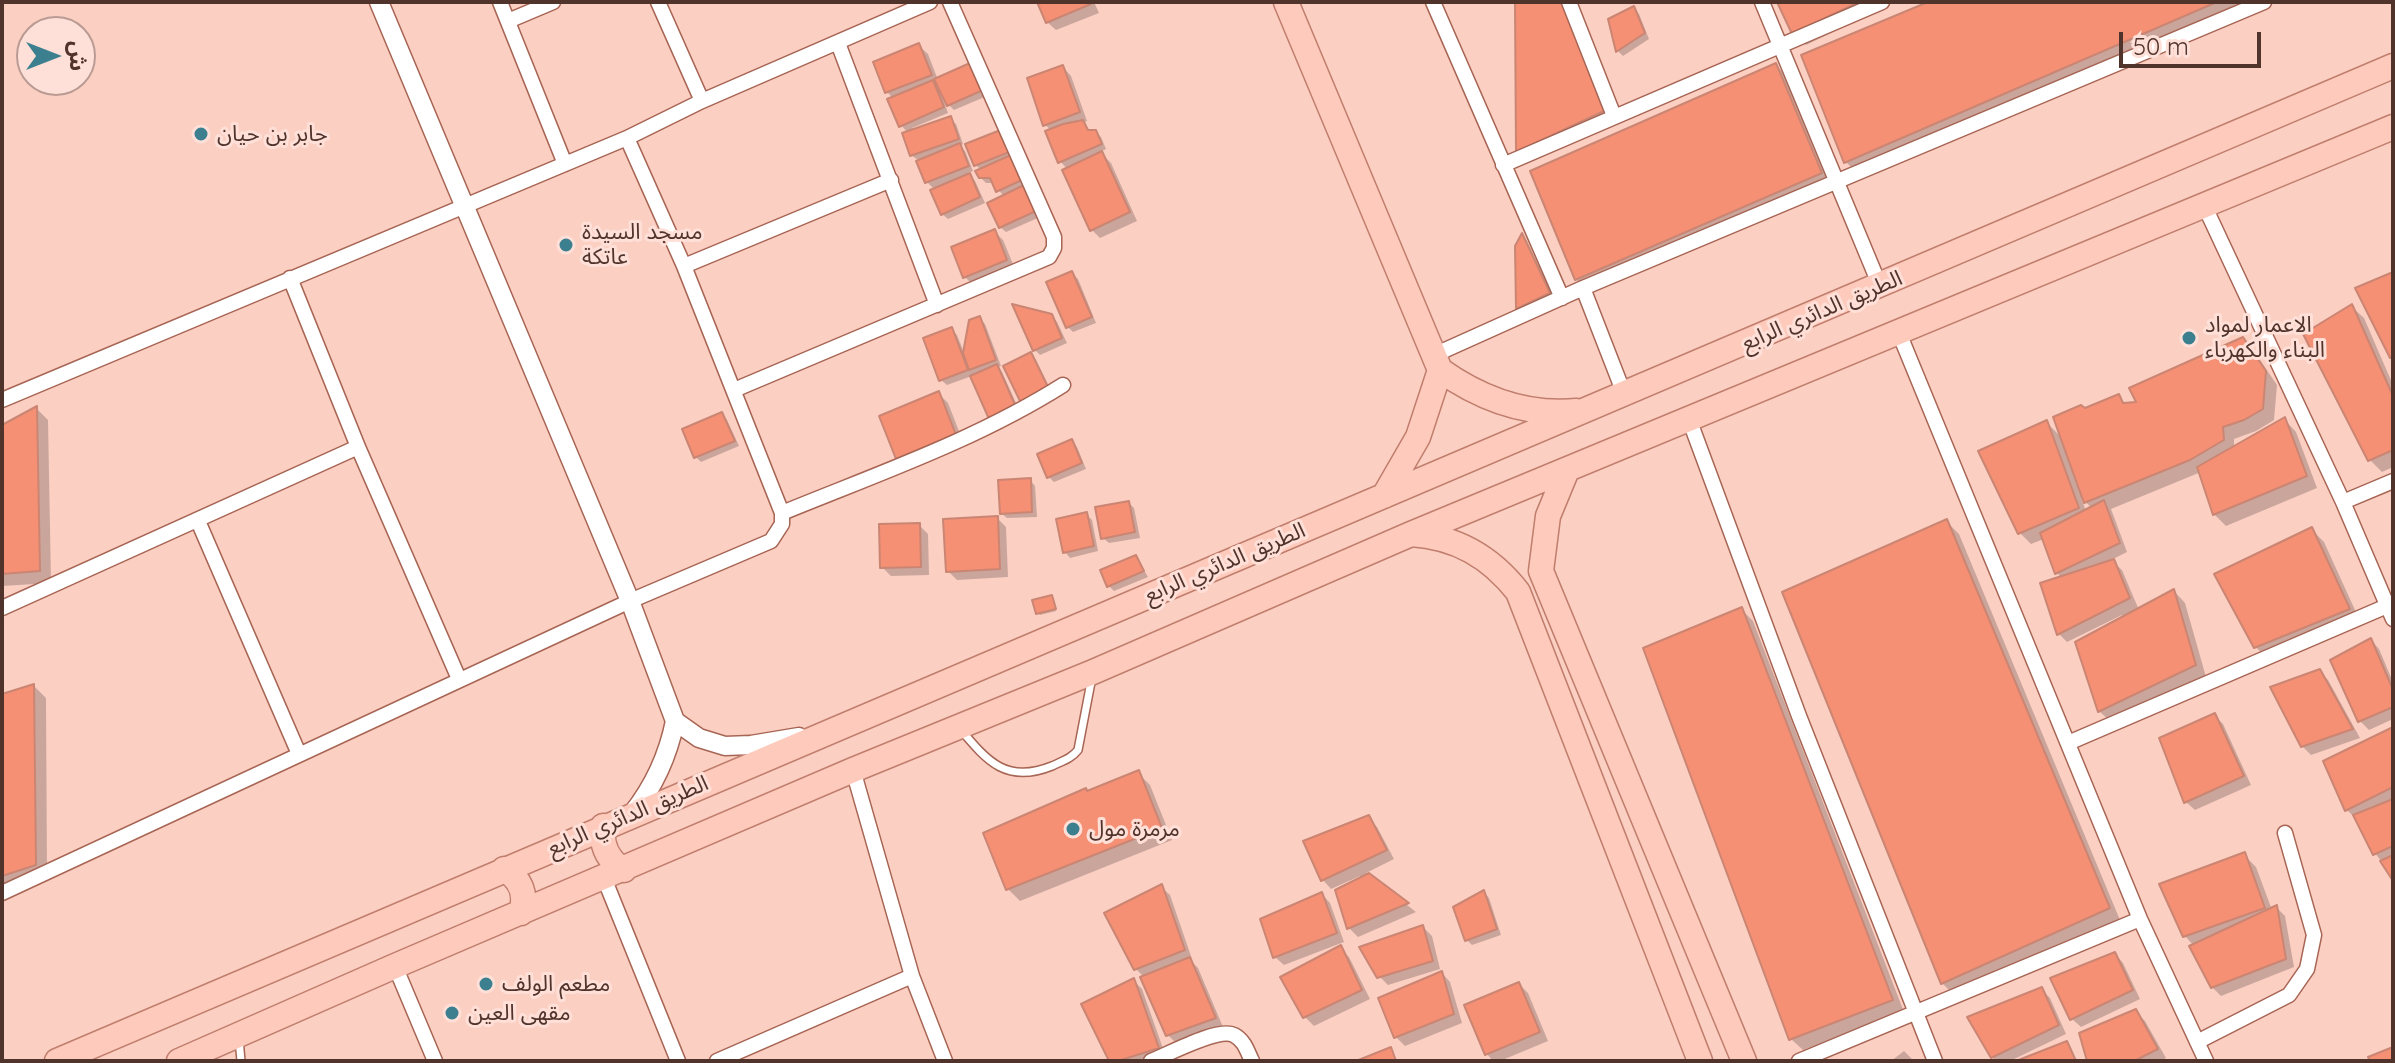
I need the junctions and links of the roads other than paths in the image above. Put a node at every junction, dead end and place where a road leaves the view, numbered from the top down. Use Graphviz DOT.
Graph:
graph roads {
  1 [pos="379,2"];
  2 [pos="500,2"];
  3 [pos="553,2"];
  4 [pos="658,2"];
  5 [pos="930,2"];
  6 [pos="950,2"];
  7 [pos="1286,2"];
  8 [pos="1433,2"];
  9 [pos="1569,2"];
  10 [pos="1762,2"];
  11 [pos="1882,2"];
  12 [pos="2264,2"];
  13 [pos="508,21"];
  14 [pos="838,43"];
  15 [pos="1780,48"];
  16 [pos="2393,66"];
  17 [pos="702,101"];
  18 [pos="1614,116"];
  19 [pos="2393,127"];
  20 [pos="627,138"];
  21 [pos="565,164"];
  22 [pos="1503,165"];
  23 [pos="891,180"];
  24 [pos="1838,180"];
  25 [pos="465,207"];
  26 [pos="2205,207"];
  27 [pos="684,266"];
  28 [pos="290,278"];
  29 [pos="1880,286"];
  30 [pos="1583,288"];
  31 [pos="1562,298"];
  32 [pos="937,305"];
  33 [pos="1899,333"];
  34 [pos="1437,363"];
  35 [pos="1063,385"];
  36 [pos="734,390"];
  37 [pos="1625,396"];
  38 [pos="2,400"];
  39 [pos="1592,410"];
  40 [pos="1689,419"];
  41 [pos="358,447"];
  42 [pos="1567,470"];
  43 [pos="2393,481"];
  44 [pos="1384,496"];
  45 [pos="2343,502"];
  46 [pos="782,513"];
  47 [pos="198,521"];
  48 [pos="1411,534"];
  49 [pos="630,601"];
  50 [pos="2,608"];
  51 [pos="2390,613"];
  52 [pos="1093,672"];
  53 [pos="459,679"];
  54 [pos="675,721"];
  55 [pos="959,728"];
  56 [pos="821,734"];
  57 [pos="2068,743"];
  58 [pos="299,754"];
  59 [pos="853,770"];
  60 [pos="632,814"];
  61 [pos="603,826"];
  62 [pos="2285,833"];
  63 [pos="504,869"];
  64 [pos="614,874"];
  65 [pos="2,893"];
  66 [pos="521,913"];
  67 [pos="2140,919"];
  68 [pos="395,966"];
  69 [pos="912,976"];
  70 [pos="1915,1014"];
  71 [pos="238,1035"];
  72 [pos="2197,1042"];
  73 [pos="57,1061"];
  74 [pos="179,1061"];
  75 [pos="241,1061"];
  76 [pos="435,1061"];
  77 [pos="678,1061"];
  78 [pos="717,1061"];
  79 [pos="945,1061"];
  80 [pos="1151,1061"];
  81 [pos="1252,1061"];
  82 [pos="1700,1061"];
  83 [pos="1744,1061"];
  84 [pos="1799,1061"];
  85 [pos="1935,1061"];
  86 [pos="2206,1061"];
  1 -- 25 [label="street"];
  2 -- 13 [label="street"];
  3 -- 13 [label="street"];
  4 -- 17 [label="street"];
  5 -- 14 [label="street"];
  6 -- 32 [label="street"];
  7 -- 34 [label="main road"];
  8 -- 22 [label="street"];
  9 -- 18 [label="street"];
  10 -- 15 [label="street"];
  11 -- 15 [label="street"];
  12 -- 24 [label="street"];
  13 -- 21 [label="street"];
  14 -- 17 [label="street"];
  14 -- 23 [label="street"];
  15 -- 18 [label="street"];
  15 -- 24 [label="street"];
  16 -- 29 [label="main road, الطريق الدائري الرابع"];
  17 -- 20 [label="street"];
  18 -- 22 [label="street"];
  19 -- 26 [label="main road"];
  20 -- 21 [label="street"];
  20 -- 27 [label="street"];
  21 -- 25 [label="street"];
  22 -- 31 [label="street"];
  23 -- 27 [label="street"];
  23 -- 32 [label="street"];
  24 -- 29 [label="street"];
  24 -- 30 [label="street"];
  25 -- 28 [label="street"];
  25 -- 49 [label="street"];
  26 -- 33 [label="main road"];
  26 -- 45 [label="street"];
  27 -- 36 [label="street"];
  28 -- 38 [label="street"];
  28 -- 41 [label="street"];
  29 -- 37 [label="main road, الطريق الدائري الرابع"];
  30 -- 31 [label="street"];
  30 -- 37 [label="street"];
  31 -- 34 [label="street"];
  32 -- 36 [label="street"];
  33 -- 40 [label="main road"];
  33 -- 57 [label="street"];
  34 -- 39 [label="main road"];
  34 -- 44 [label="main road"];
  35 -- 46 [label="street"];
  36 -- 46 [label="street"];
  37 -- 39 [label="main road, الطريق الدائري الرابع"];
  39 -- 44 [label="main road, الطريق الدائري الرابع"];
  40 -- 42 [label="main road"];
  40 -- 70 [label="street"];
  41 -- 47 [label="street"];
  41 -- 53 [label="street"];
  42 -- 48 [label="main road"];
  42 -- 83 [label="main road"];
  43 -- 45 [label="street"];
  44 -- 56 [label="main road, الطريق الدائري الرابع"];
  45 -- 51 [label="street"];
  46 -- 49 [label="street"];
  47 -- 50 [label="street"];
  47 -- 58 [label="street"];
  48 -- 52 [label="main road"];
  48 -- 82 [label="main road"];
  49 -- 53 [label="street"];
  49 -- 54 [label="street"];
  51 -- 57 [label="street"];
  52 -- 55 [label="main road"];
  52 -- 55 [label="lane"];
  53 -- 58 [label="street"];
  54 -- 56 [label="street"];
  54 -- 60 [label="street"];
  55 -- 59 [label="main road"];
  56 -- 60 [label="main road, الطريق الدائري الرابع"];
  57 -- 67 [label="street"];
  58 -- 65 [label="street"];
  59 -- 64 [label="main road"];
  59 -- 69 [label="street"];
  60 -- 61 [label="main road, الطريق الدائري الرابع"];
  61 -- 63 [label="main road, الطريق الدائري الرابع"];
  61 -- 64 [label="main road"];
  62 -- 72 [label="street"];
  63 -- 66 [label="main road"];
  63 -- 73 [label="main road, الطريق الدائري الرابع"];
  64 -- 66 [label="main road"];
  64 -- 77 [label="street"];
  66 -- 68 [label="main road"];
  67 -- 70 [label="street"];
  67 -- 72 [label="street"];
  68 -- 71 [label="main road"];
  68 -- 76 [label="street"];
  69 -- 78 [label="street"];
  69 -- 79 [label="street"];
  70 -- 84 [label="street"];
  70 -- 85 [label="street"];
  71 -- 74 [label="main road"];
  71 -- 75 [label="lane"];
  72 -- 86 [label="street"];
  80 -- 81 [label="street"];
}
